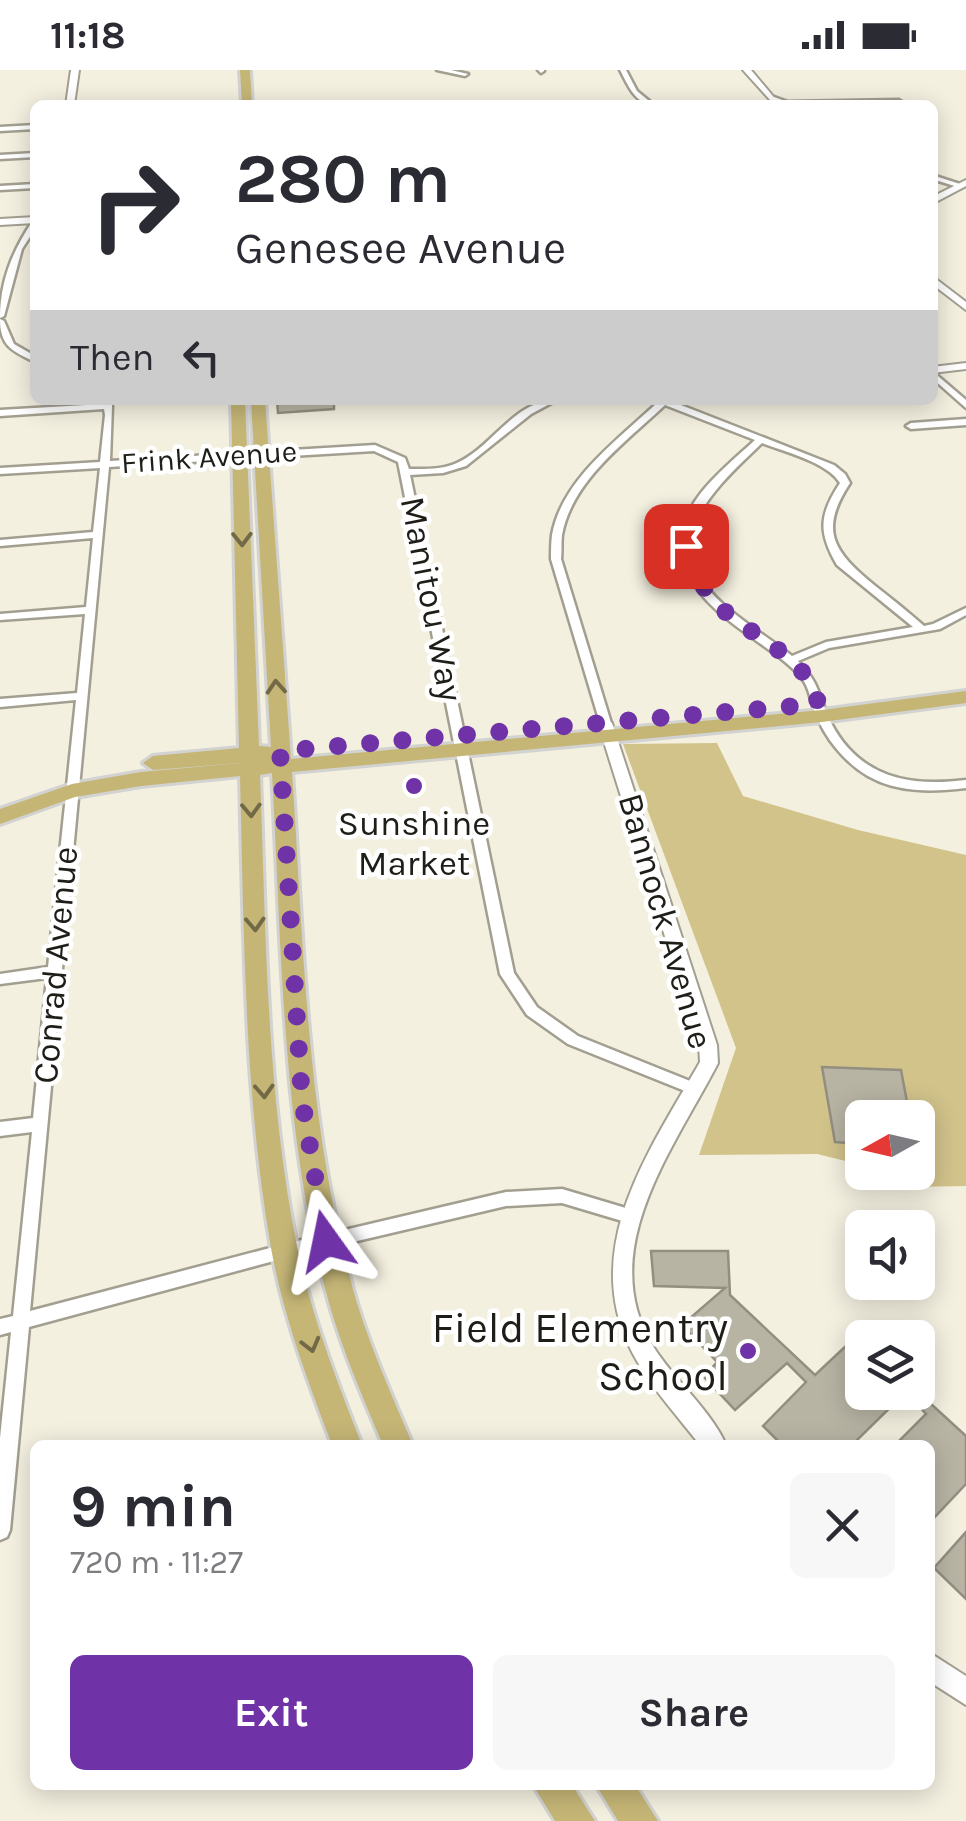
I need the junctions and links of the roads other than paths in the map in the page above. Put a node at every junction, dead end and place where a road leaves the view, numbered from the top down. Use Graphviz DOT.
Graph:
graph roads {
  1 [pos="74,70"];
  2 [pos="245,70"];
  3 [pos="440,70"];
  4 [pos="623,70"];
  5 [pos="746,70"];
  6 [pos="465,74"];
  7 [pos="71,100"];
  8 [pos="247,100"];
  9 [pos="644,100"];
  10 [pos="774,100"];
  11 [pos="30,127"];
  12 [pos="0,129"];
  13 [pos="30,156"];
  14 [pos="0,157"];
  15 [pos="938,178"];
  16 [pos="964,184"];
  17 [pos="30,186"];
  18 [pos="0,188"];
  19 [pos="938,199"];
  20 [pos="0,222"];
  21 [pos="30,222"];
  22 [pos="30,230"];
  23 [pos="938,284"];
  24 [pos="966,307"];
  25 [pos="0,319"];
  26 [pos="18,352"];
  27 [pos="30,357"];
  28 [pos="0,358"];
  29 [pos="966,366"];
  30 [pos="938,370"];
  31 [pos="938,377"];
  32 [pos="86,405"];
  33 [pos="107,405"];
  34 [pos="238,405"];
  35 [pos="258,405"];
  36 [pos="542,405"];
  37 [pos="658,405"];
  38 [pos="672,405"];
  39 [pos="966,405"];
  40 [pos="0,413"];
  41 [pos="966,422"];
  42 [pos="910,426"];
  43 [pos="759,441"];
  44 [pos="262,453"];
  45 [pos="240,454"];
  46 [pos="105,464"];
  47 [pos="0,471"];
  48 [pos="408,472"];
  49 [pos="98,535"];
  50 [pos="0,543"];
  51 [pos="90,610"];
  52 [pos="966,611"];
  53 [pos="0,617"];
  54 [pos="923,630"];
  55 [pos="789,661"];
  56 [pos="966,684"];
  57 [pos="82,696"];
  58 [pos="966,698"];
  59 [pos="0,703"];
  60 [pos="820,710"];
  61 [pos="608,729"];
  62 [pos="461,743"];
  63 [pos="281,759"];
  64 [pos="250,761"];
  65 [pos="72,784"];
  66 [pos="966,784"];
  67 [pos="0,802"];
  68 [pos="0,817"];
  69 [pos="56,972"];
  70 [pos="0,979"];
  71 [pos="695,1089"];
  72 [pos="40,1124"];
  73 [pos="0,1129"];
  74 [pos="629,1216"];
  75 [pos="326,1241"];
  76 [pos="285,1251"];
  77 [pos="20,1320"];
  78 [pos="0,1327"];
  79 [pos="345,1440"];
  80 [pos="396,1440"];
  81 [pos="710,1440"];
  82 [pos="0,1530"];
  83 [pos="935,1670"];
  84 [pos="966,1692"];
  85 [pos="554,1790"];
  86 [pos="617,1790"];
  87 [pos="577,1821"];
  88 [pos="640,1821"];
  1 -- 7 [label="street"];
  2 -- 8 [label="main road"];
  3 -- 6 [label="street"];
  4 -- 9 [label="street"];
  5 -- 10 [label="street"];
  11 -- 12 [label="street"];
  13 -- 14 [label="street"];
  15 -- 16 [label="street"];
  16 -- 19 [label="street"];
  17 -- 18 [label="street"];
  20 -- 21 [label="street"];
  22 -- 25 [label="street"];
  23 -- 24 [label="street"];
  25 -- 26 [label="street"];
  26 -- 27 [label="street"];
  26 -- 28 [label="street"];
  29 -- 30 [label="street"];
  31 -- 39 [label="street"];
  32 -- 40 [label="street"];
  33 -- 46 [label="street, Conrad Avenue"];
  34 -- 45 [label="main road"];
  35 -- 44 [label="main road"];
  36 -- 48 [label="street"];
  37 -- 61 [label="street, Bannock Avenue"];
  38 -- 43 [label="street"];
  41 -- 42 [label="street"];
  43 -- 54 [label="street"];
  43 -- 55 [label="street"];
  44 -- 45 [label="street, Frink Avenue"];
  44 -- 48 [label="street, Frink Avenue"];
  63 -- 44 [label="main road, one-way"];
  45 -- 46 [label="street, Frink Avenue"];
  45 -- 64 [label="main road, one-way"];
  46 -- 47 [label="street, Frink Avenue"];
  46 -- 49 [label="street, Conrad Avenue"];
  48 -- 62 [label="street, Manitou Way"];
  49 -- 50 [label="street"];
  49 -- 51 [label="street, Conrad Avenue"];
  51 -- 53 [label="street"];
  51 -- 57 [label="street, Conrad Avenue"];
  52 -- 54 [label="street"];
  54 -- 55 [label="street"];
  55 -- 60 [label="street"];
  56 -- 60 [label="main road"];
  57 -- 59 [label="street"];
  57 -- 65 [label="street, Conrad Avenue"];
  58 -- 60 [label="main road"];
  60 -- 61 [label="main road"];
  60 -- 66 [label="street"];
  61 -- 62 [label="main road"];
  61 -- 71 [label="street, Bannock Avenue"];
  62 -- 63 [label="main road"];
  62 -- 71 [label="street, Manitou Way"];
  63 -- 64 [label="main road"];
  63 -- 75 [label="main road"];
  64 -- 65 [label="main road"];
  64 -- 76 [label="main road, one-way"];
  65 -- 67 [label="main road"];
  65 -- 68 [label="main road"];
  65 -- 69 [label="street, Conrad Avenue"];
  69 -- 70 [label="street"];
  69 -- 72 [label="street, Conrad Avenue"];
  71 -- 74 [label="street, Bannock Avenue"];
  72 -- 73 [label="street"];
  72 -- 77 [label="street, Conrad Avenue"];
  74 -- 75 [label="street"];
  74 -- 81 [label="street, Bannock Avenue"];
  75 -- 76 [label="street"];
  75 -- 80 [label="main road"];
  76 -- 77 [label="street"];
  76 -- 79 [label="main road, one-way"];
  77 -- 78 [label="street"];
  77 -- 82 [label="street, Conrad Avenue"];
  83 -- 84 [label="street"];
  85 -- 87 [label="main road"];
  86 -- 88 [label="main road"];
}
